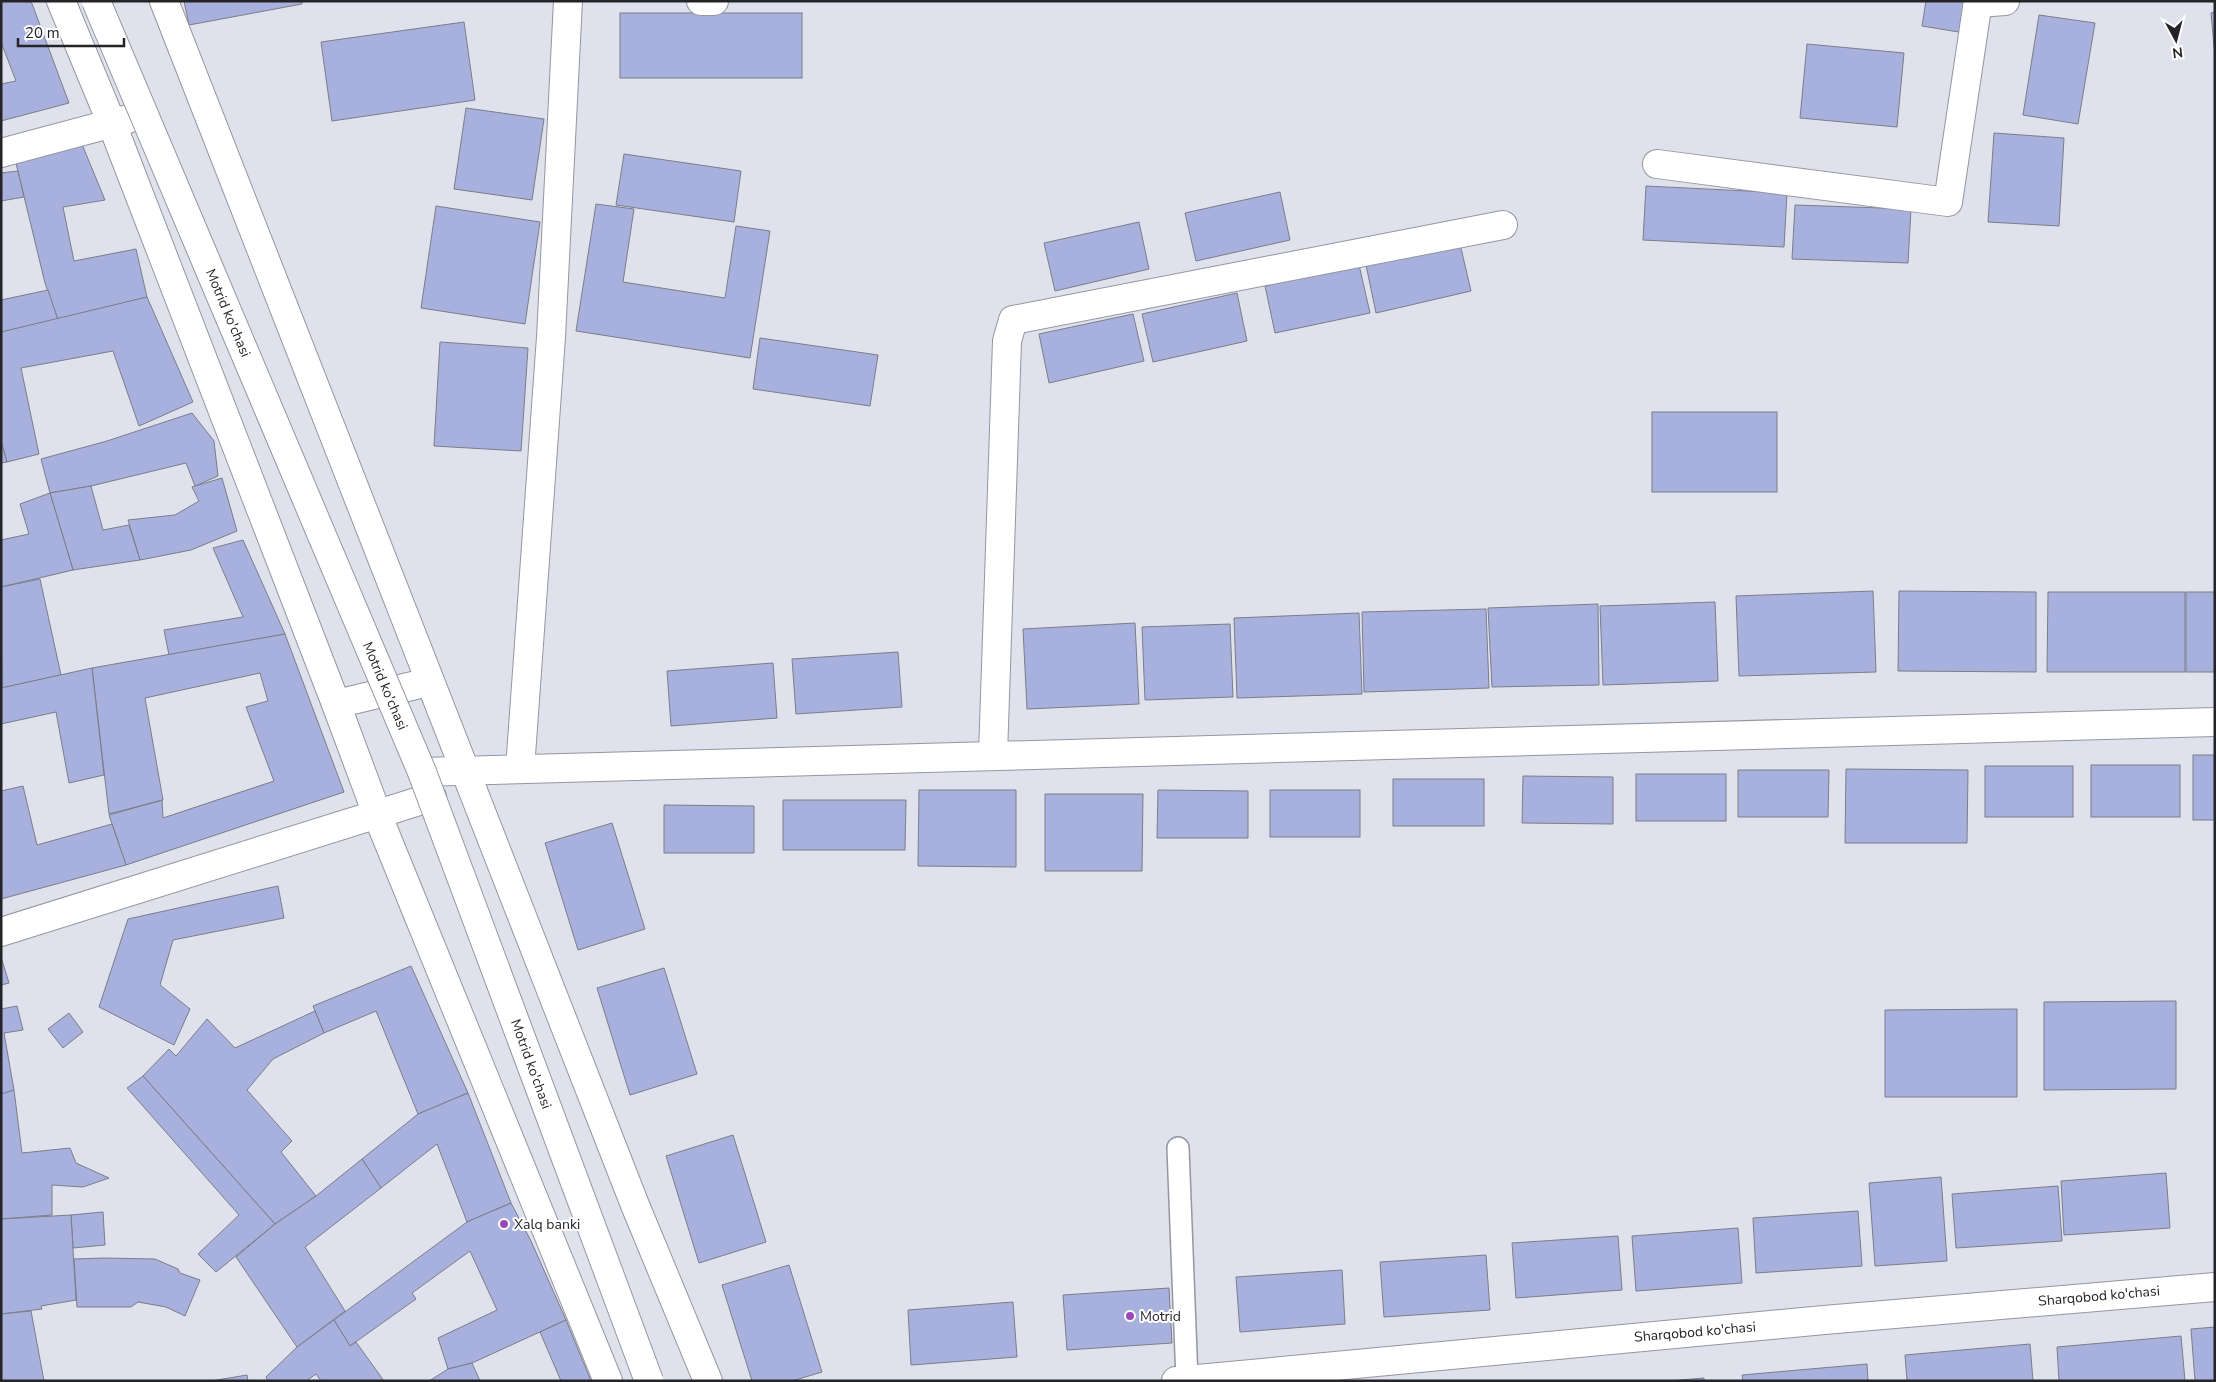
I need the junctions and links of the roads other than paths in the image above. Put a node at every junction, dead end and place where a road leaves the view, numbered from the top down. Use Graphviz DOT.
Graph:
graph roads {
  1 [pos="60,1"];
  2 [pos="96,1"];
  3 [pos="164,1"];
  4 [pos="568,1"];
  5 [pos="700,1"];
  6 [pos="714,1"];
  7 [pos="2005,1"];
  8 [pos="1978,2"];
  9 [pos="144,115"];
  10 [pos="112,124"];
  11 [pos="1,153"];
  12 [pos="1657,164"];
  13 [pos="1503,225"];
  14 [pos="429,682"];
  15 [pos="336,704"];
  16 [pos="2215,722"];
  17 [pos="993,756"];
  18 [pos="520,770"];
  19 [pos="464,771"];
  20 [pos="422,772"];
  21 [pos="432,797"];
  22 [pos="377,814"];
  23 [pos="1,932"];
  24 [pos="1178,1148"];
  25 [pos="2215,1286"];
  26 [pos="1182,1380"];
  27 [pos="608,1381"];
  28 [pos="650,1381"];
  29 [pos="708,1381"];
  1 -- 10 [label="street"];
  2 -- 9 [label="street, Motrid ko'chasi, bridge"];
  3 -- 14 [label="street"];
  4 -- 18 [label="street"];
  5 -- 6 [label="street"];
  7 -- 8 [label="street"];
  8 -- 12 [label="street"];
  9 -- 10 [label="street"];
  9 -- 20 [label="street, Motrid ko'chasi, bridge"];
  10 -- 11 [label="street"];
  10 -- 15 [label="street"];
  13 -- 17 [label="street"];
  14 -- 15 [label="street"];
  14 -- 19 [label="street"];
  15 -- 22 [label="street"];
  16 -- 17 [label="street"];
  17 -- 18 [label="street"];
  18 -- 19 [label="street"];
  19 -- 20 [label="street"];
  19 -- 29 [label="street"];
  20 -- 21 [label="street, Motrid ko'chasi, bridge"];
  21 -- 22 [label="street"];
  21 -- 28 [label="street, Motrid ko'chasi, bridge"];
  22 -- 23 [label="street"];
  22 -- 27 [label="street"];
  24 -- 26 [label="lane"];
  25 -- 26 [label="street, Sharqobod ko'chasi"];
}
